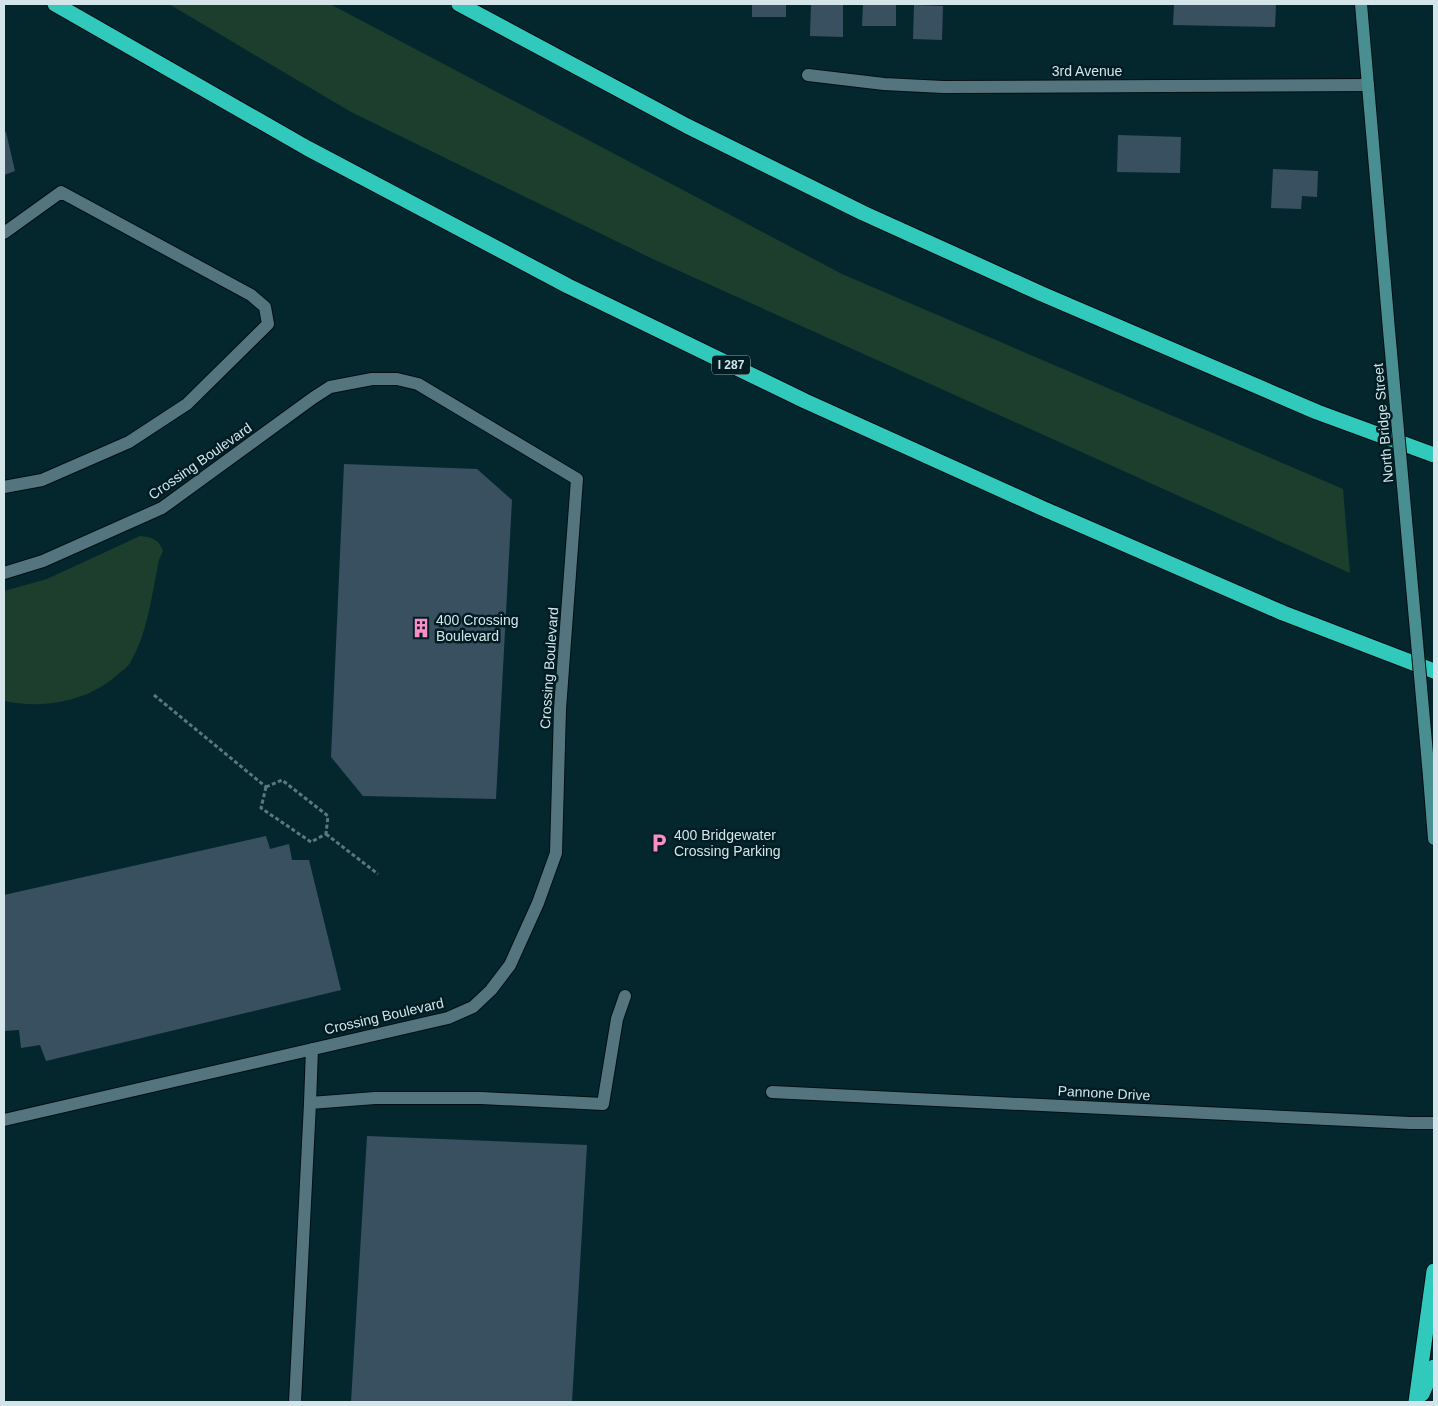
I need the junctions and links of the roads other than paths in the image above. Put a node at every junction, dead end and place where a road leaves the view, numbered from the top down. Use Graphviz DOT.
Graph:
graph roads {
  1 [pos="55,4"];
  2 [pos="459,4"];
  3 [pos="1361,4"];
  4 [pos="808,75"];
  5 [pos="1368,85"];
  6 [pos="4,233"];
  7 [pos="1434,455"];
  8 [pos="4,487"];
  9 [pos="4,573"];
  10 [pos="1434,671"];
  11 [pos="1434,839"];
  12 [pos="625,996"];
  13 [pos="312,1049"];
  14 [pos="772,1092"];
  15 [pos="310,1103"];
  16 [pos="4,1120"];
  17 [pos="1434,1123"];
  18 [pos="1434,1271"];
  19 [pos="1434,1366"];
  20 [pos="295,1402"];
  21 [pos="1417,1402"];
  1 -- 10 [label="highway, I 287"];
  2 -- 7 [label="highway"];
  3 -- 5 [label="street, North Bridge Street"];
  4 -- 5 [label="street, 3rd Avenue"];
  5 -- 11 [label="street, North Bridge Street, bridge"];
  6 -- 8 [label="street"];
  9 -- 13 [label="street, Crossing Boulevard"];
  12 -- 15 [label="street"];
  13 -- 15 [label="street"];
  13 -- 16 [label="street, Crossing Boulevard"];
  14 -- 17 [label="street, Pannone Drive"];
  15 -- 20 [label="street"];
  18 -- 21 [label="highway"];
  19 -- 21 [label="highway"];
}
